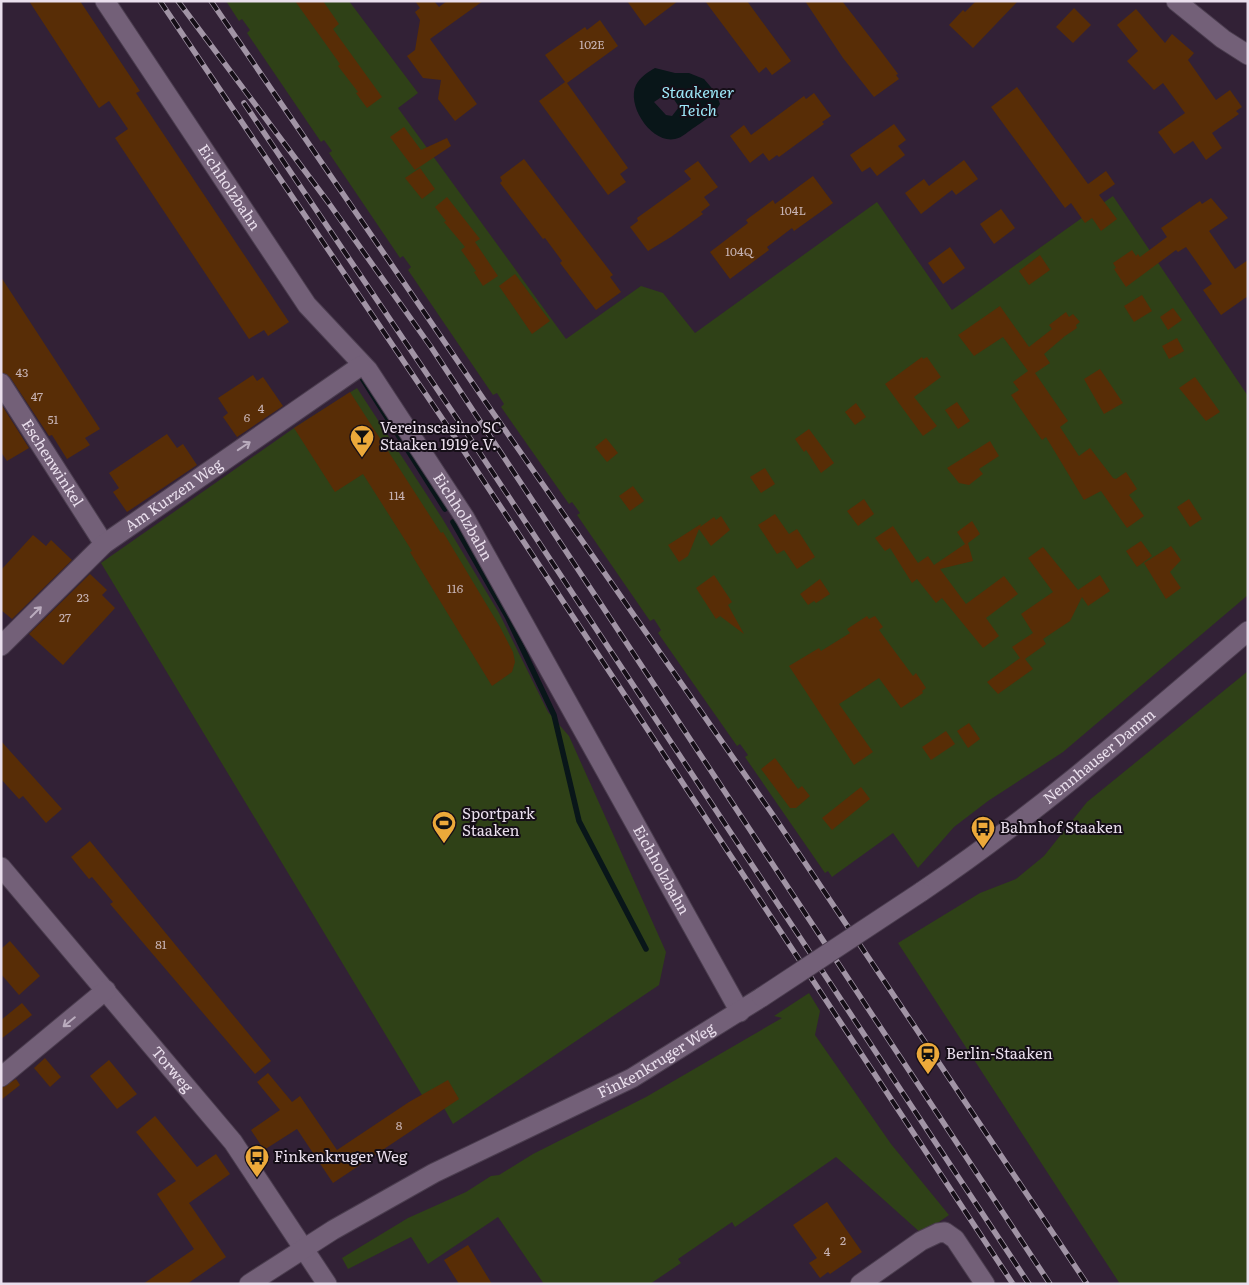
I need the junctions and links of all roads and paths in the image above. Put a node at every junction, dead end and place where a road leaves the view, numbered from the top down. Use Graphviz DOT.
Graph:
graph roads {
  1 [pos="105,1"];
  2 [pos="1176,1"];
  3 [pos="1248,55"];
  4 [pos="362,366"];
  5 [pos="1,383"];
  6 [pos="104,544"];
  7 [pos="1248,631"];
  8 [pos="1,646"];
  9 [pos="1,867"];
  10 [pos="921,892"];
  11 [pos="106,990"];
  12 [pos="740,1012"];
  13 [pos="1,1077"];
  14 [pos="304,1247"];
  15 [pos="249,1284"];
  16 [pos="327,1284"];
  17 [pos="860,1284"];
  18 [pos="985,1284"];
  1 -- 4 [label="street, Eichholzbahn"];
  2 -- 3 [label="street"];
  6 -- 4 [label="street, Am Kurzen Weg, one-way"];
  4 -- 12 [label="street, Eichholzbahn"];
  5 -- 6 [label="street, Eschenwinkel"];
  8 -- 6 [label="street, Am Kurzen Weg, one-way"];
  7 -- 10 [label="street, Nennhauser Damm"];
  9 -- 11 [label="street, Torweg"];
  10 -- 12 [label="street, Finkenkruger Weg, bridge"];
  11 -- 13 [label="street, one-way"];
  11 -- 14 [label="street, Torweg"];
  12 -- 14 [label="street, Finkenkruger Weg"];
  14 -- 15 [label="street, Finkenkruger Weg"];
  14 -- 16 [label="street, Torweg"];
  17 -- 18 [label="street"];
}
